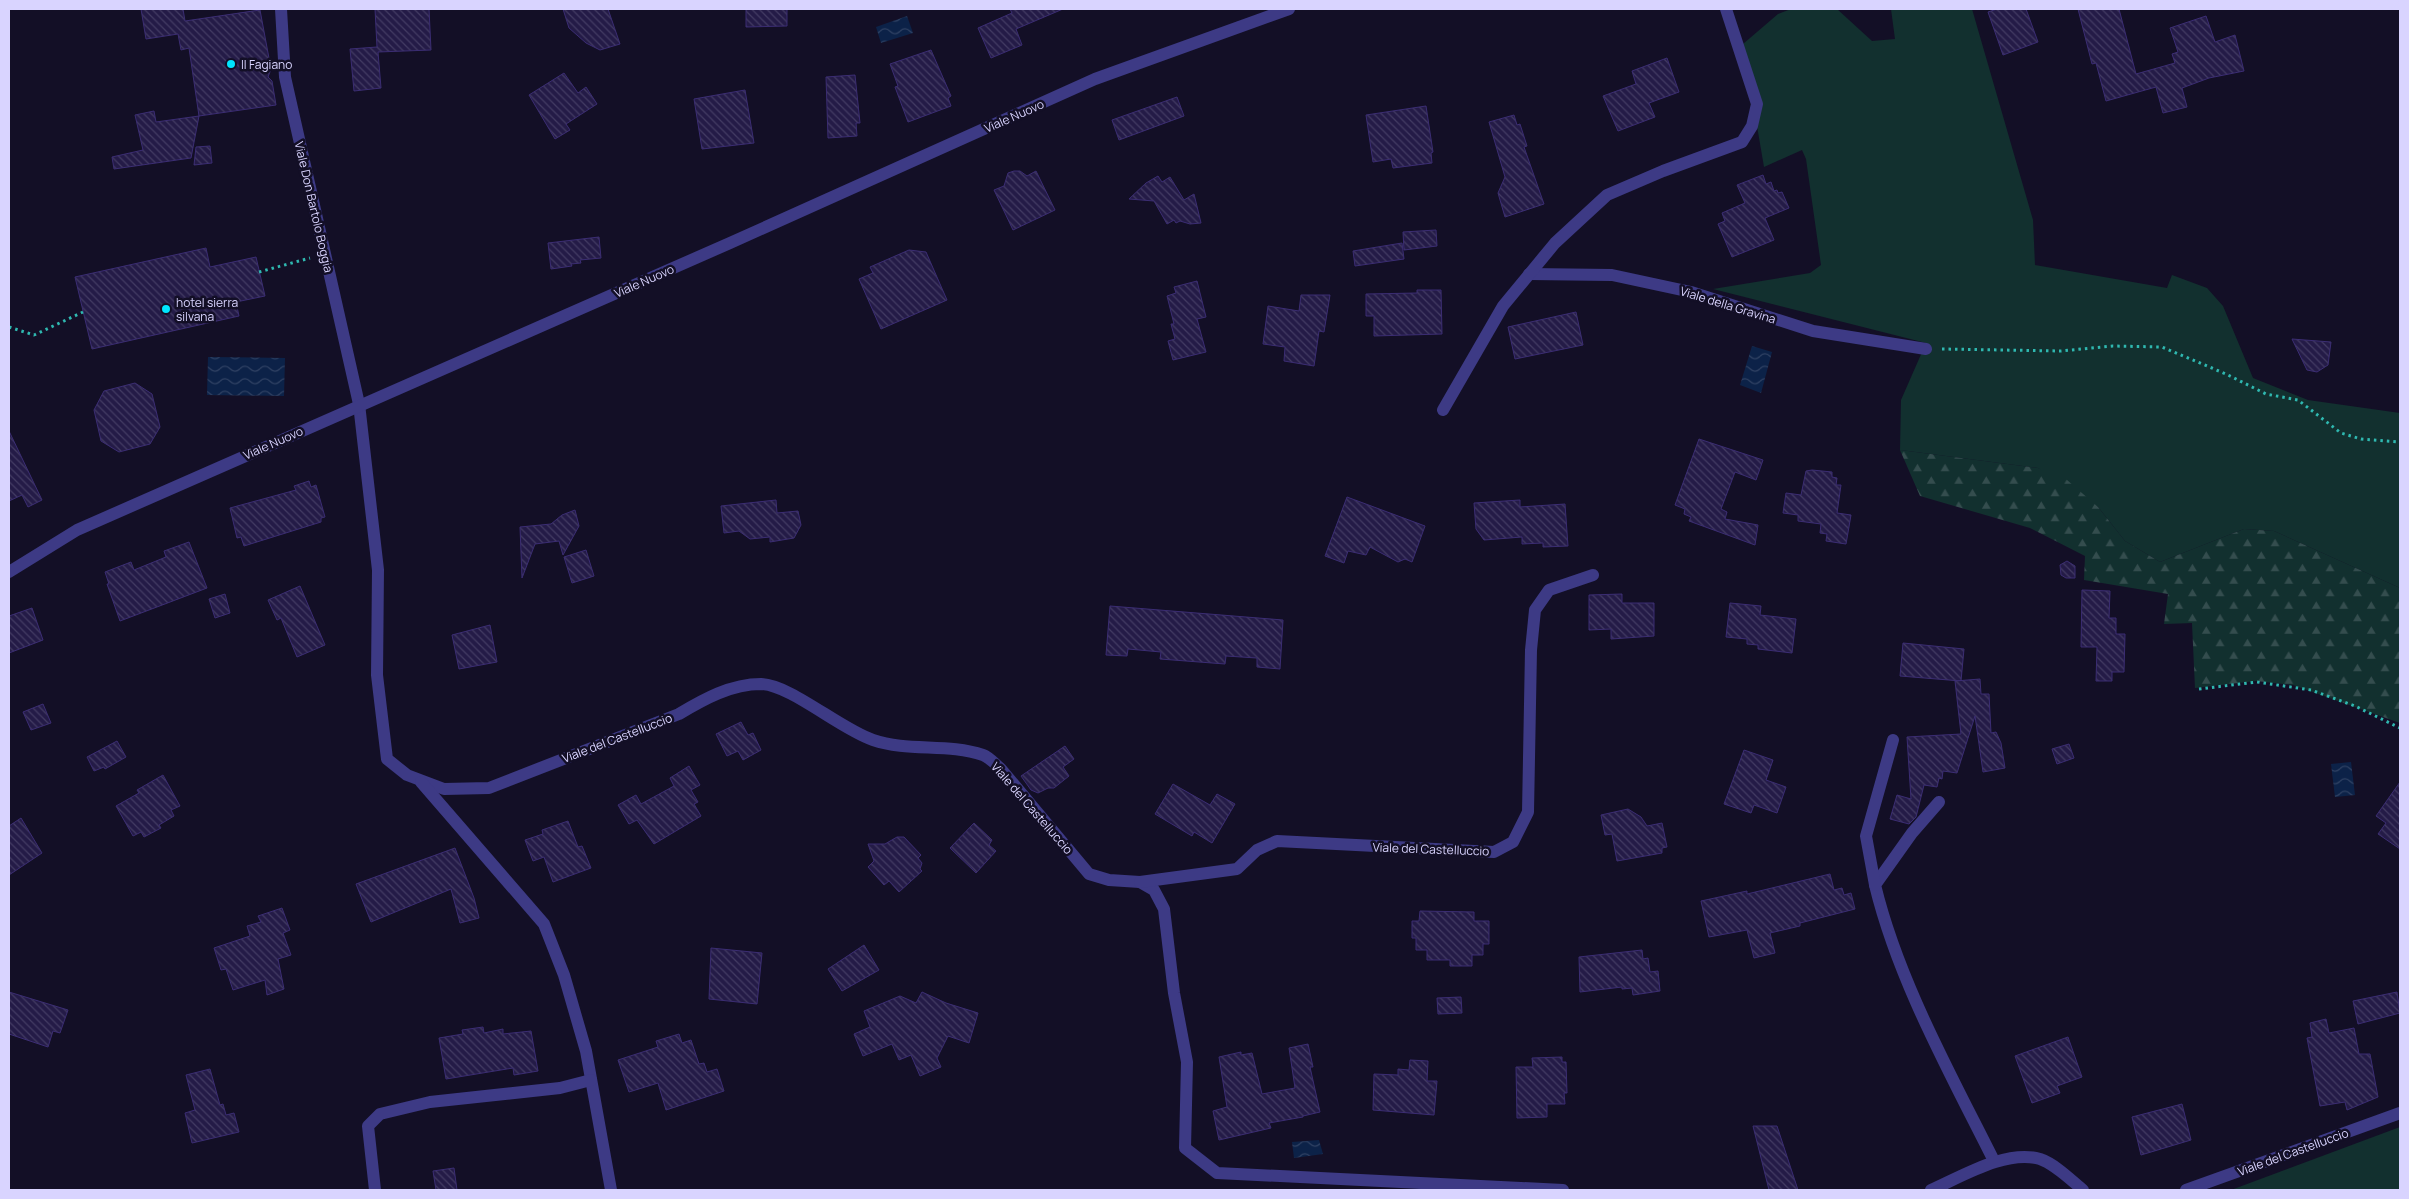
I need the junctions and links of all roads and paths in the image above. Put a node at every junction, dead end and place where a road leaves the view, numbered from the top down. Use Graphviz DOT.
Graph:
graph roads {
  1 [pos="281,9"];
  2 [pos="1289,9"];
  3 [pos="1726,9"];
  4 [pos="325,254"];
  5 [pos="259,272"];
  6 [pos="1529,274"];
  7 [pos="83,312"];
  8 [pos="9,327"];
  9 [pos="1926,349"];
  10 [pos="359,404"];
  11 [pos="1443,410"];
  12 [pos="2400,442"];
  13 [pos="9,572"];
  14 [pos="1593,575"];
  15 [pos="2199,689"];
  16 [pos="2400,728"];
  17 [pos="1893,740"];
  18 [pos="420,780"];
  19 [pos="1939,802"];
  20 [pos="1140,882"];
  21 [pos="1875,885"];
  22 [pos="591,1080"];
  23 [pos="2400,1113"];
  24 [pos="1994,1161"];
  25 [pos="375,1190"];
  26 [pos="611,1190"];
  27 [pos="1563,1190"];
  28 [pos="1931,1190"];
  29 [pos="2083,1190"];
  30 [pos="2186,1190"];
  1 -- 4 [label="street, Viale Don Bartolo Boggia"];
  2 -- 10 [label="street, Viale Nuovo"];
  3 -- 6 [label="street"];
  4 -- 5 [label="path"];
  4 -- 10 [label="street, Viale Don Bartolo Boggia"];
  6 -- 9 [label="street, Viale della Gravina"];
  6 -- 11 [label="street"];
  7 -- 8 [label="path"];
  9 -- 12 [label="path"];
  10 -- 13 [label="street, Viale Nuovo"];
  10 -- 18 [label="street, Viale del Castelluccio"];
  14 -- 20 [label="street, Viale del Castelluccio"];
  15 -- 16 [label="path"];
  17 -- 21 [label="street"];
  18 -- 20 [label="street, Viale del Castelluccio"];
  18 -- 22 [label="street"];
  19 -- 21 [label="street"];
  20 -- 27 [label="street"];
  21 -- 24 [label="street"];
  22 -- 25 [label="street"];
  22 -- 26 [label="street"];
  23 -- 30 [label="street, Viale del Castelluccio"];
  24 -- 28 [label="street"];
  24 -- 29 [label="street"];
}
